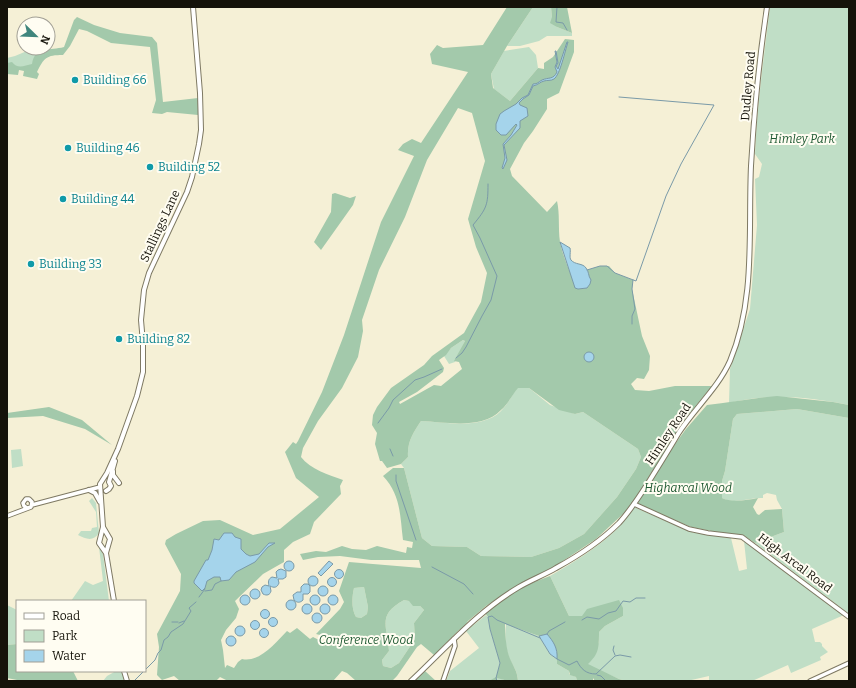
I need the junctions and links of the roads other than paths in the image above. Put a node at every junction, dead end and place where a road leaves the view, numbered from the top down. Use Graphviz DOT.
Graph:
graph roads {
  1 [pos="193,7"];
  2 [pos="767,7"];
  3 [pos="751,167"];
  4 [pos="118,449"];
  5 [pos="113,468"];
  6 [pos="102,481"];
  7 [pos="109,482"];
  8 [pos="119,483"];
  9 [pos="100,488"];
  10 [pos="89,490"];
  11 [pos="106,491"];
  12 [pos="32,503"];
  13 [pos="23,504"];
  14 [pos="634,504"];
  15 [pos="102,506"];
  16 [pos="27,508"];
  17 [pos="14,513"];
  18 [pos="7,516"];
  19 [pos="103,527"];
  20 [pos="107,536"];
  21 [pos="100,537"];
  22 [pos="109,544"];
  23 [pos="101,546"];
  24 [pos="106,553"];
  25 [pos="114,600"];
  26 [pos="849,617"];
  27 [pos="454,639"];
  28 [pos="849,663"];
  29 [pos="411,681"];
  30 [pos="443,681"];
  31 [pos="810,681"];
  1 -- 4 [label="main road, Stallings Lane"];
  2 -- 3 [label="main road, Dudley Road"];
  3 -- 14 [label="main road, Himley Road"];
  4 -- 5 [label="main road"];
  4 -- 6 [label="main road"];
  5 -- 7 [label="main road"];
  5 -- 8 [label="main road"];
  6 -- 7 [label="main road"];
  6 -- 9 [label="main road"];
  7 -- 11 [label="main road"];
  9 -- 10 [label="street"];
  9 -- 11 [label="main road"];
  9 -- 15 [label="main road"];
  10 -- 12 [label="street"];
  10 -- 15 [label="main road"];
  11 -- 15 [label="main road"];
  12 -- 13 [label="street"];
  12 -- 16 [label="street"];
  13 -- 16 [label="street"];
  13 -- 17 [label="street"];
  14 -- 26 [label="street, High Arcal Road"];
  14 -- 27 [label="main road, Himley Road"];
  15 -- 19 [label="main road"];
  16 -- 17 [label="street"];
  17 -- 18 [label="street"];
  19 -- 20 [label="main road"];
  19 -- 21 [label="main road"];
  20 -- 21 [label="main road"];
  20 -- 22 [label="main road"];
  21 -- 23 [label="main road"];
  22 -- 23 [label="main road"];
  22 -- 24 [label="main road"];
  23 -- 24 [label="main road"];
  24 -- 25 [label="main road"];
  27 -- 29 [label="main road, Himley Road"];
  27 -- 30 [label="street"];
  28 -- 31 [label="street"];
}
